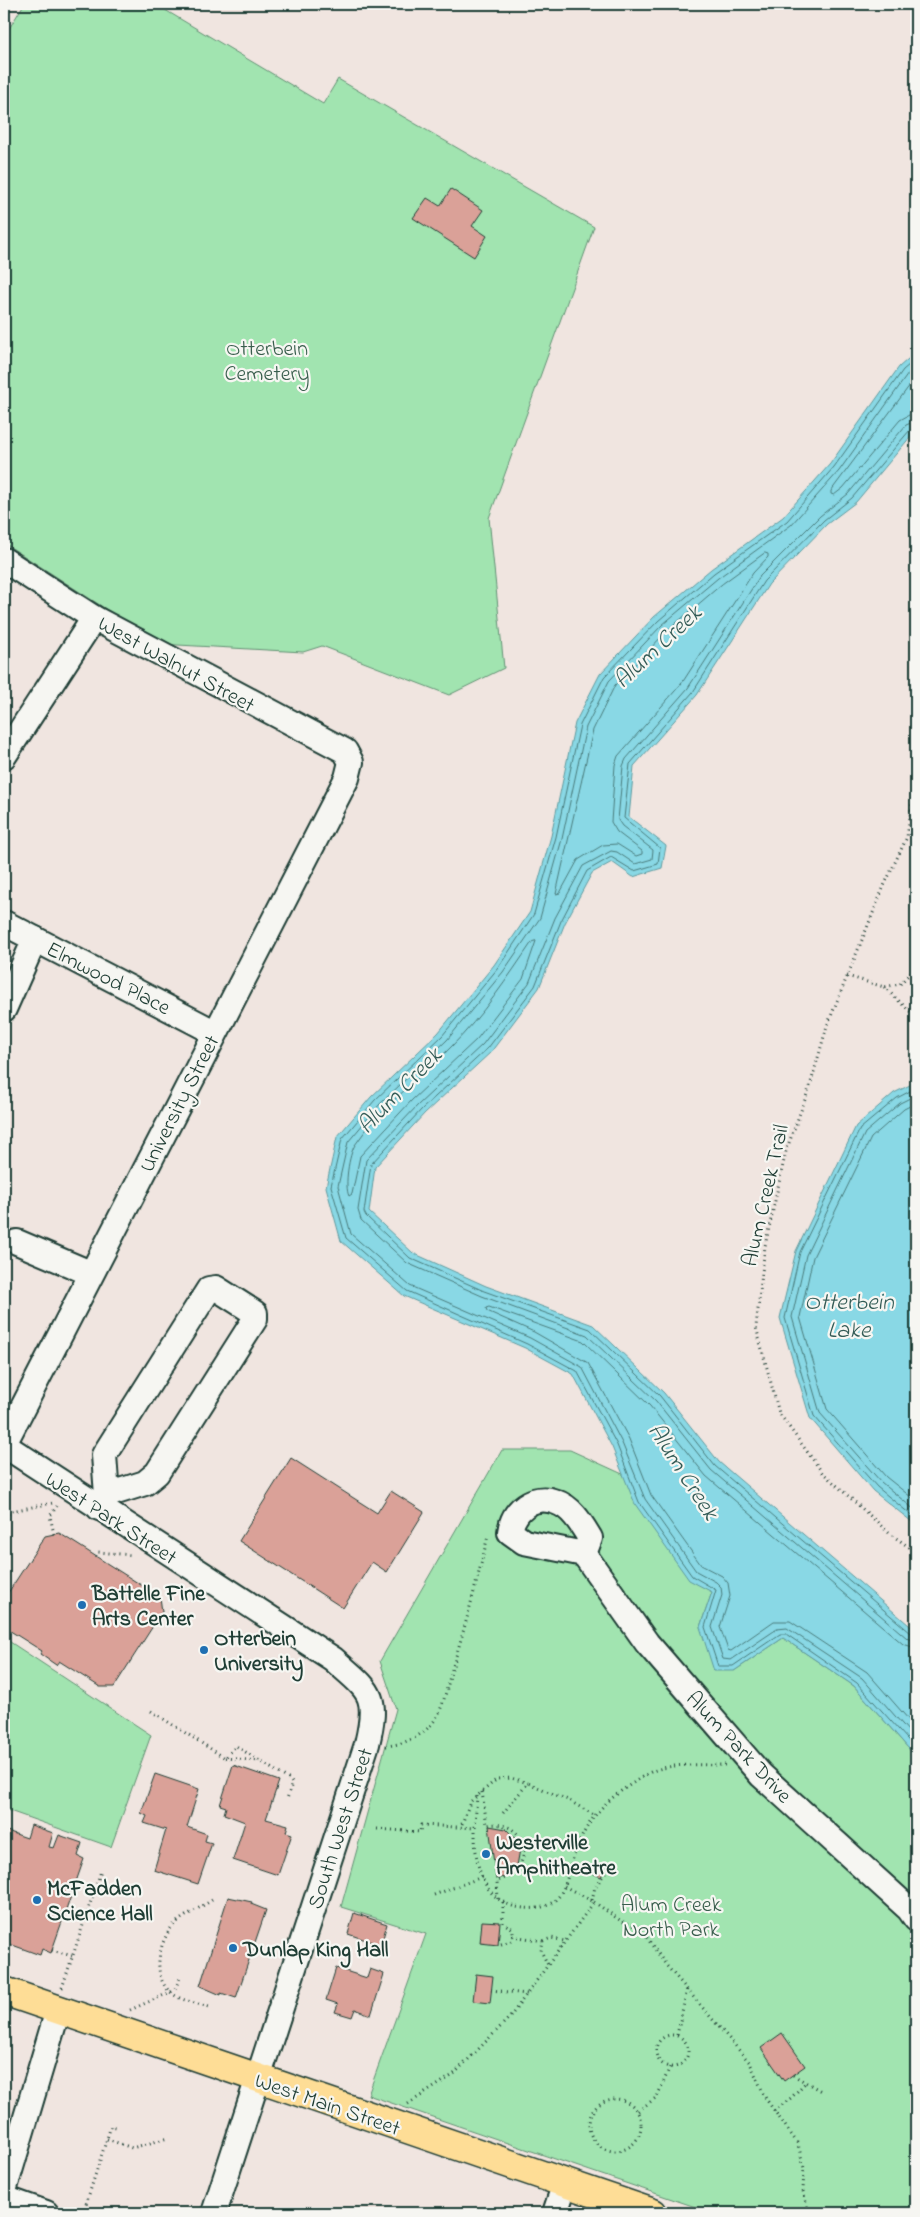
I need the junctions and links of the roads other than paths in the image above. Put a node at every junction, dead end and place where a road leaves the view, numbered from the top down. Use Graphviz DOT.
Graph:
graph roads {
  1 [pos="4,560"];
  2 [pos="94,618"];
  3 [pos="4,756"];
  4 [pos="351,762"];
  5 [pos="4,923"];
  6 [pos="35,939"];
  7 [pos="4,1009"];
  8 [pos="214,1032"];
  9 [pos="17,1242"];
  10 [pos="90,1274"];
  11 [pos="4,1445"];
  12 [pos="103,1501"];
  13 [pos="584,1554"];
  14 [pos="368,1690"];
  15 [pos="916,1919"];
  16 [pos="4,1991"];
  17 [pos="59,2003"];
  18 [pos="258,2079"];
  19 [pos="565,2183"];
  20 [pos="4,2191"];
  21 [pos="4,2198"];
  22 [pos="46,2213"];
  23 [pos="214,2213"];
  24 [pos="555,2213"];
  25 [pos="653,2213"];
  1 -- 2 [label="street, West Walnut Street"];
  2 -- 3 [label="street"];
  2 -- 4 [label="street, West Walnut Street"];
  4 -- 8 [label="street, University Street"];
  5 -- 6 [label="street, Elmwood Place"];
  6 -- 7 [label="street"];
  6 -- 8 [label="street, Elmwood Place"];
  8 -- 10 [label="street, University Street"];
  9 -- 10 [label="street"];
  10 -- 11 [label="street, University Street"];
  11 -- 12 [label="street, West Park Street"];
  12 -- 12 [label="street"];
  12 -- 14 [label="street, West Park Street"];
  13 -- 13 [label="street"];
  13 -- 15 [label="street, Alum Park Drive"];
  14 -- 18 [label="street, South West Street"];
  16 -- 17 [label="main road, West Main Street"];
  17 -- 18 [label="main road, West Main Street"];
  17 -- 20 [label="street"];
  18 -- 19 [label="main road, West Main Street"];
  18 -- 23 [label="street, South West Street"];
  19 -- 24 [label="street"];
  19 -- 25 [label="main road, West Main Street"];
  21 -- 22 [label="street"];
}
